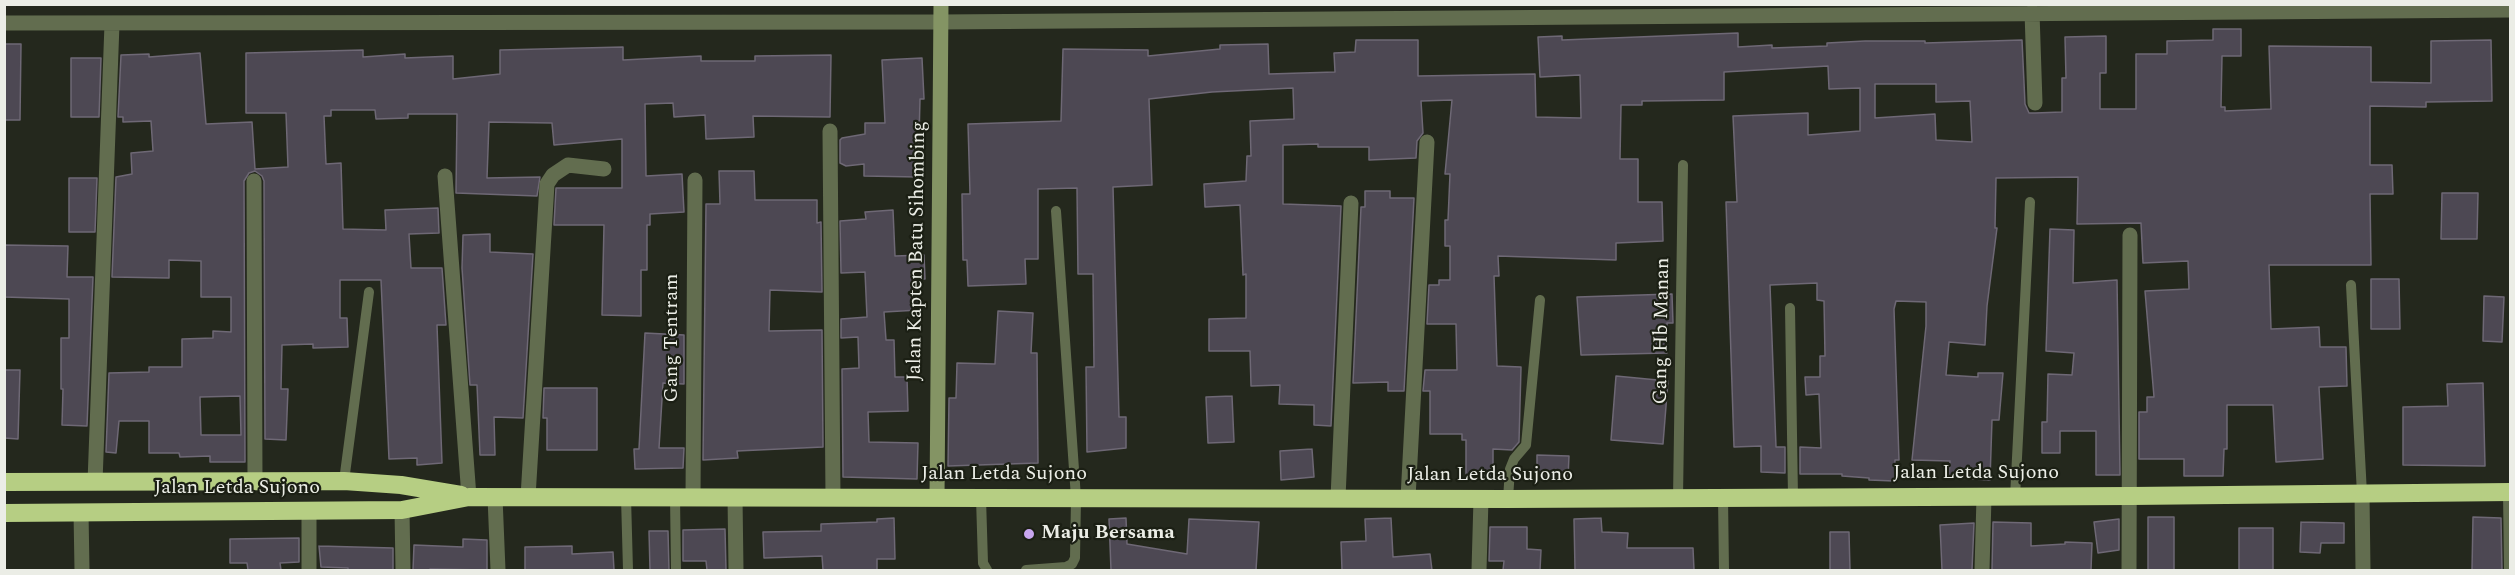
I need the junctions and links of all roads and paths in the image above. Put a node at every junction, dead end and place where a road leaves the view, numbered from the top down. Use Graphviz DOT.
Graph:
graph roads {
  1 [pos="941,4"];
  2 [pos="2511,10"];
  3 [pos="2032,12"];
  4 [pos="941,22"];
  5 [pos="4,23"];
  6 [pos="112,24"];
  7 [pos="2035,103"];
  8 [pos="831,130"];
  9 [pos="1427,141"];
  10 [pos="1683,165"];
  11 [pos="604,169"];
  12 [pos="445,176"];
  13 [pos="695,180"];
  14 [pos="254,181"];
  15 [pos="2030,202"];
  16 [pos="1351,203"];
  17 [pos="1056,211"];
  18 [pos="2130,235"];
  19 [pos="2351,285"];
  20 [pos="369,292"];
  21 [pos="1540,300"];
  22 [pos="1790,308"];
  23 [pos="344,481"];
  24 [pos="4,482"];
  25 [pos="96,482"];
  26 [pos="255,482"];
  27 [pos="401,485"];
  28 [pos="2509,492"];
  29 [pos="2362,494"];
  30 [pos="2131,496"];
  31 [pos="469,497"];
  32 [pos="495,497"];
  33 [pos="528,497"];
  34 [pos="626,497"];
  35 [pos="675,497"];
  36 [pos="693,497"];
  37 [pos="735,497"];
  38 [pos="1724,497"];
  39 [pos="1984,497"];
  40 [pos="2015,497"];
  41 [pos="833,498"];
  42 [pos="937,498"];
  43 [pos="981,498"];
  44 [pos="1076,498"];
  45 [pos="1338,498"];
  46 [pos="1408,498"];
  47 [pos="1678,498"];
  48 [pos="1793,498"];
  49 [pos="1481,499"];
  50 [pos="1508,499"];
  51 [pos="402,510"];
  52 [pos="309,511"];
  53 [pos="81,512"];
  54 [pos="4,513"];
  55 [pos="82,570"];
  56 [pos="309,570"];
  57 [pos="403,570"];
  58 [pos="498,570"];
  59 [pos="628,570"];
  60 [pos="676,570"];
  61 [pos="736,570"];
  62 [pos="987,570"];
  63 [pos="1026,570"];
  64 [pos="1479,570"];
  65 [pos="1724,570"];
  66 [pos="1982,570"];
  67 [pos="2129,570"];
  68 [pos="2363,570"];
  69 [pos="2509,570"];
  1 -- 4 [label="street, Jalan Kapten Batu Sihombing"];
  2 -- 3 [label="street"];
  3 -- 4 [label="street"];
  3 -- 7 [label="street"];
  4 -- 6 [label="street"];
  4 -- 42 [label="street, Jalan Kapten Batu Sihombing"];
  5 -- 6 [label="street"];
  6 -- 25 [label="street"];
  8 -- 41 [label="street"];
  9 -- 46 [label="street"];
  10 -- 47 [label="lane, Gang Hb Manan"];
  11 -- 33 [label="street"];
  12 -- 31 [label="street"];
  13 -- 36 [label="street, Gang Tentram"];
  14 -- 26 [label="street"];
  15 -- 40 [label="lane"];
  16 -- 45 [label="street"];
  17 -- 44 [label="lane"];
  18 -- 30 [label="street"];
  19 -- 29 [label="lane"];
  20 -- 23 [label="lane"];
  21 -- 50 [label="lane"];
  22 -- 48 [label="lane"];
  23 -- 26 [label="highway, Jalan Letda Sujono"];
  23 -- 27 [label="highway, Jalan Letda Sujono"];
  24 -- 25 [label="highway, Jalan Letda Sujono"];
  25 -- 26 [label="highway, Jalan Letda Sujono"];
  27 -- 31 [label="highway, Jalan Letda Sujono"];
  27 -- 51 [label="highway"];
  28 -- 29 [label="highway, Jalan Letda Sujono"];
  28 -- 69 [label="lane"];
  29 -- 30 [label="highway, Jalan Letda Sujono"];
  29 -- 68 [label="street"];
  30 -- 40 [label="highway, Jalan Letda Sujono"];
  30 -- 67 [label="street"];
  31 -- 32 [label="highway, Jalan Letda Sujono"];
  31 -- 51 [label="highway, Jalan Letda Sujono"];
  32 -- 33 [label="highway, Jalan Letda Sujono"];
  32 -- 58 [label="street"];
  33 -- 34 [label="highway, Jalan Letda Sujono"];
  34 -- 35 [label="highway, Jalan Letda Sujono"];
  34 -- 59 [label="lane"];
  35 -- 36 [label="highway, Jalan Letda Sujono"];
  35 -- 60 [label="lane"];
  36 -- 37 [label="highway, Jalan Letda Sujono"];
  37 -- 41 [label="highway, Jalan Letda Sujono"];
  37 -- 61 [label="street"];
  38 -- 47 [label="highway, Jalan Letda Sujono"];
  38 -- 48 [label="highway, Jalan Letda Sujono"];
  38 -- 65 [label="lane"];
  39 -- 40 [label="highway, Jalan Letda Sujono"];
  39 -- 48 [label="highway, Jalan Letda Sujono"];
  39 -- 66 [label="street"];
  41 -- 42 [label="highway, Jalan Letda Sujono"];
  42 -- 43 [label="highway, Jalan Letda Sujono"];
  43 -- 44 [label="highway, Jalan Letda Sujono"];
  43 -- 62 [label="lane"];
  44 -- 45 [label="highway, Jalan Letda Sujono"];
  44 -- 63 [label="lane"];
  45 -- 46 [label="highway, Jalan Letda Sujono"];
  46 -- 49 [label="highway, Jalan Letda Sujono"];
  47 -- 50 [label="highway, Jalan Letda Sujono"];
  49 -- 50 [label="highway, Jalan Letda Sujono"];
  49 -- 64 [label="street"];
  51 -- 52 [label="highway, Jalan Letda Sujono"];
  51 -- 57 [label="street"];
  52 -- 53 [label="highway, Jalan Letda Sujono"];
  52 -- 56 [label="street"];
  53 -- 54 [label="highway, Jalan Letda Sujono"];
  53 -- 55 [label="street"];
}
